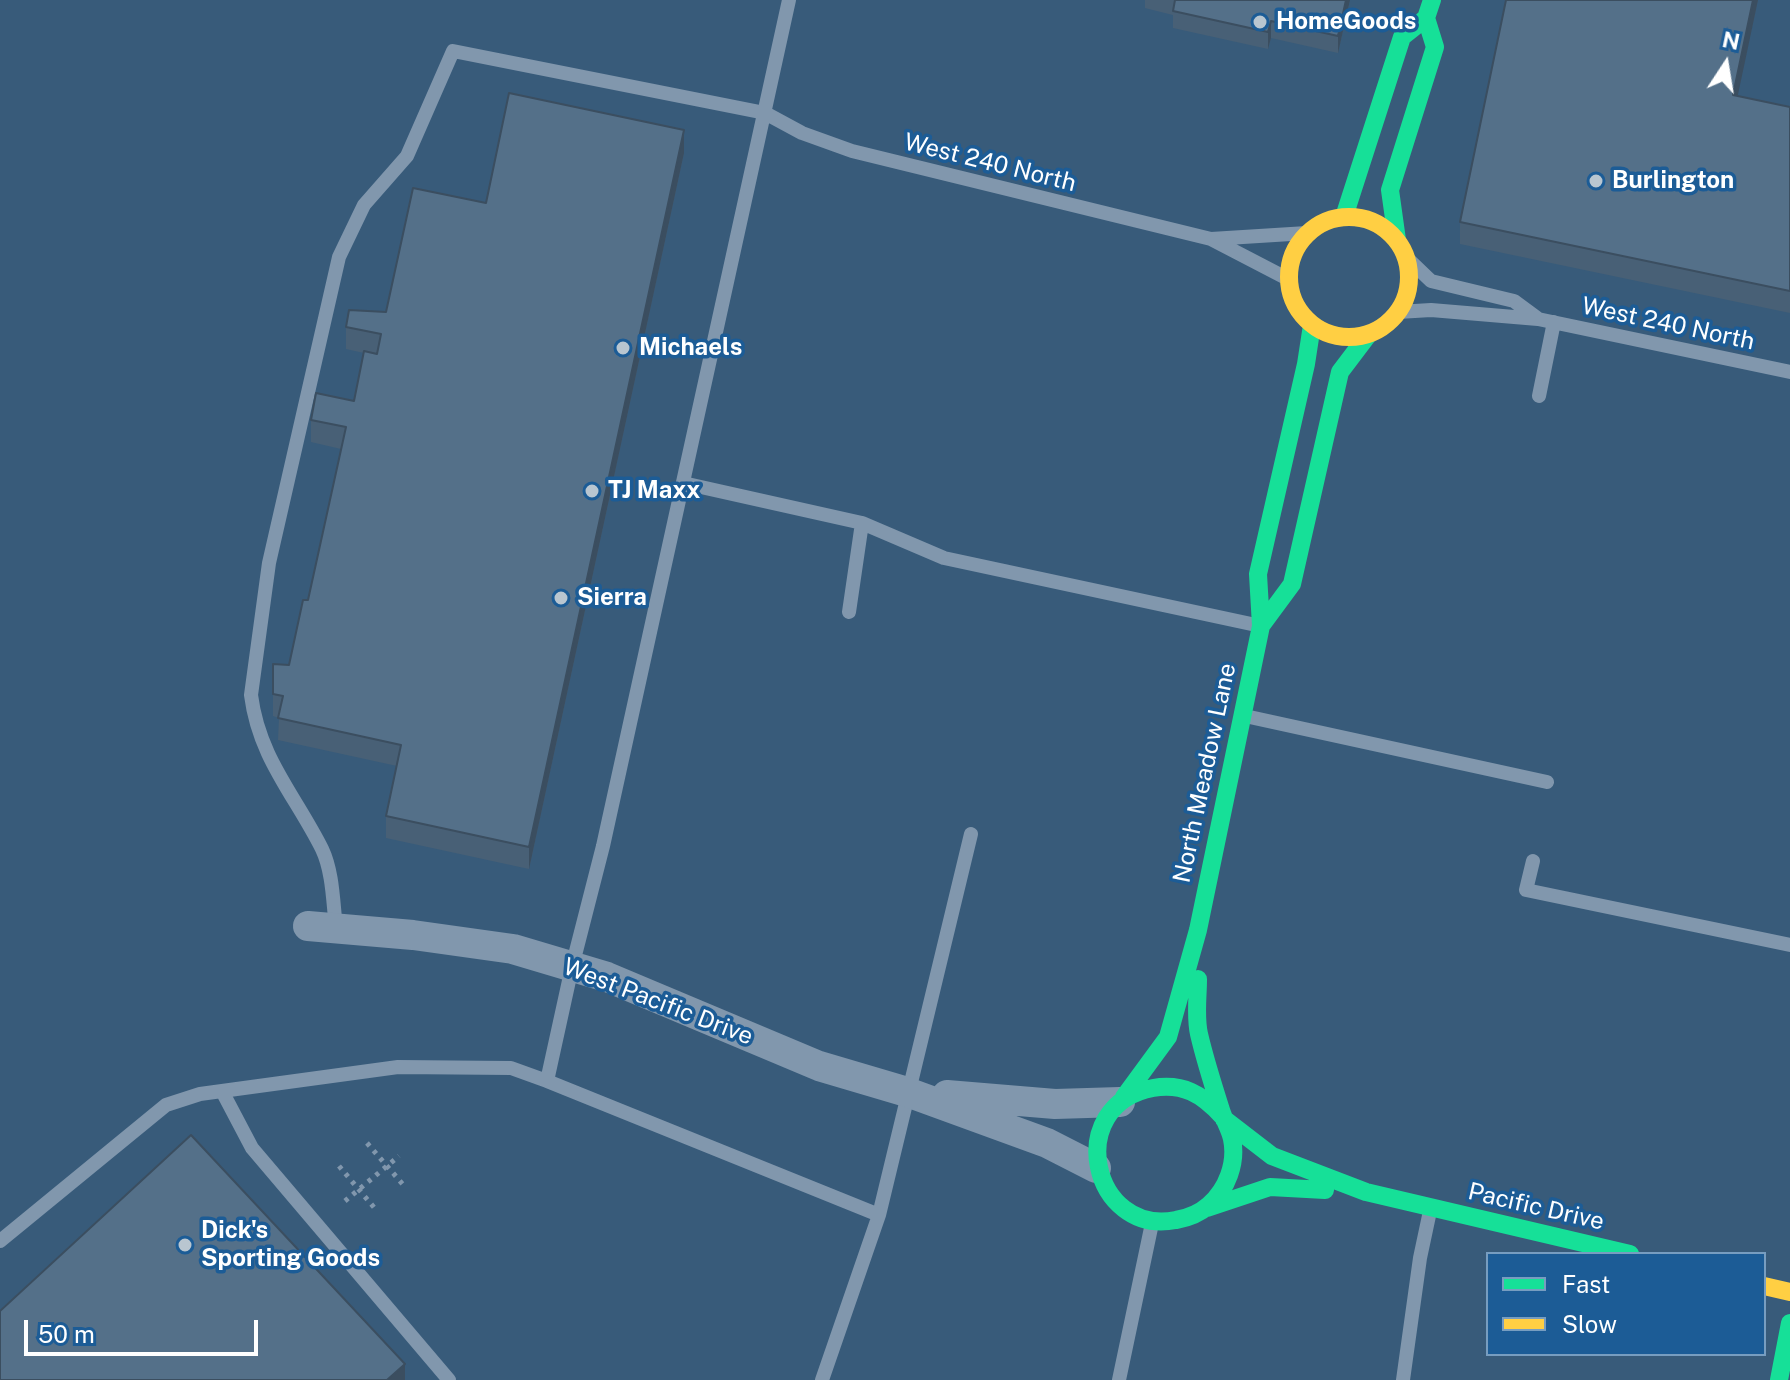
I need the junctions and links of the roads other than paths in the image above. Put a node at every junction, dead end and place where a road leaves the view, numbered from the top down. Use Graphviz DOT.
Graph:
graph roads {
  1 [pos="789,0"];
  2 [pos="1429,9"];
  3 [pos="765,113"];
  4 [pos="1344,217"];
  5 [pos="1307,233"];
  6 [pos="1211,239"];
  7 [pos="1397,240"];
  8 [pos="1406,257"];
  9 [pos="1288,279"];
  10 [pos="1398,312"];
  11 [pos="1538,319"];
  12 [pos="1554,322"];
  13 [pos="1312,325"];
  14 [pos="1368,335"];
  15 [pos="1790,372"];
  16 [pos="1539,396"];
  17 [pos="683,483"];
  18 [pos="862,523"];
  19 [pos="849,612"];
  20 [pos="1261,626"];
  21 [pos="1240,715"];
  22 [pos="1547,782"];
  23 [pos="971,834"];
  24 [pos="1533,861"];
  25 [pos="322,927"];
  26 [pos="1198,930"];
  27 [pos="1790,945"];
  28 [pos="572,967"];
  29 [pos="547,1081"];
  30 [pos="222,1091"];
  31 [pos="907,1092"];
  32 [pos="1122,1100"];
  33 [pos="1223,1117"];
  34 [pos="1096,1168"];
  35 [pos="1366,1192"];
  36 [pos="1431,1207"];
  37 [pos="1207,1208"];
  38 [pos="879,1215"];
  39 [pos="1152,1224"];
  40 [pos="0,1241"];
  41 [pos="1622,1252"];
  42 [pos="1766,1286"];
  43 [pos="1790,1292"];
  44 [pos="1790,1323"];
  45 [pos="449,1380"];
  46 [pos="822,1380"];
  47 [pos="1119,1380"];
  48 [pos="1403,1380"];
  49 [pos="1779,1380"];
  1 -- 3 [label="lane"];
  2 -- 4 [label="street"];
  2 -- 7 [label="street"];
  3 -- 6 [label="lane, West 240 North"];
  3 -- 17 [label="lane"];
  3 -- 25 [label="lane, West 240 North"];
  4 -- 5 [label="street"];
  4 -- 7 [label="street"];
  5 -- 6 [label="lane, West 240 North"];
  5 -- 9 [label="street"];
  6 -- 9 [label="lane, West 240 North"];
  7 -- 8 [label="street"];
  8 -- 10 [label="street"];
  8 -- 11 [label="lane, West 240 North"];
  9 -- 13 [label="street"];
  10 -- 11 [label="lane, West 240 North"];
  10 -- 14 [label="street"];
  11 -- 12 [label="lane, West 240 North"];
  12 -- 15 [label="lane, West 240 North"];
  12 -- 16 [label="lane"];
  13 -- 14 [label="street"];
  13 -- 20 [label="street, North Meadow Lane"];
  14 -- 20 [label="street, North Meadow Lane"];
  17 -- 18 [label="lane"];
  17 -- 28 [label="lane"];
  18 -- 19 [label="lane"];
  18 -- 20 [label="lane"];
  20 -- 21 [label="street, North Meadow Lane"];
  21 -- 22 [label="lane"];
  21 -- 26 [label="street, North Meadow Lane"];
  23 -- 31 [label="lane"];
  24 -- 27 [label="lane"];
  25 -- 28 [label="street, West Pacific Drive"];
  26 -- 32 [label="street, North Meadow Lane"];
  26 -- 33 [label="street, North Meadow Lane"];
  28 -- 29 [label="lane"];
  28 -- 31 [label="street, West Pacific Drive"];
  29 -- 30 [label="lane"];
  29 -- 38 [label="lane"];
  30 -- 40 [label="lane"];
  30 -- 45 [label="lane"];
  31 -- 32 [label="street, West Pacific Drive"];
  31 -- 34 [label="street, West Pacific Drive"];
  31 -- 38 [label="lane"];
  32 -- 33 [label="street"];
  32 -- 34 [label="street"];
  33 -- 35 [label="street"];
  33 -- 37 [label="street"];
  34 -- 39 [label="street"];
  35 -- 36 [label="street"];
  35 -- 37 [label="street"];
  36 -- 41 [label="street, Pacific Drive"];
  36 -- 48 [label="lane"];
  37 -- 39 [label="street"];
  38 -- 46 [label="lane"];
  39 -- 47 [label="lane"];
  42 -- 43 [label="street"];
  44 -- 49 [label="street"];
}
